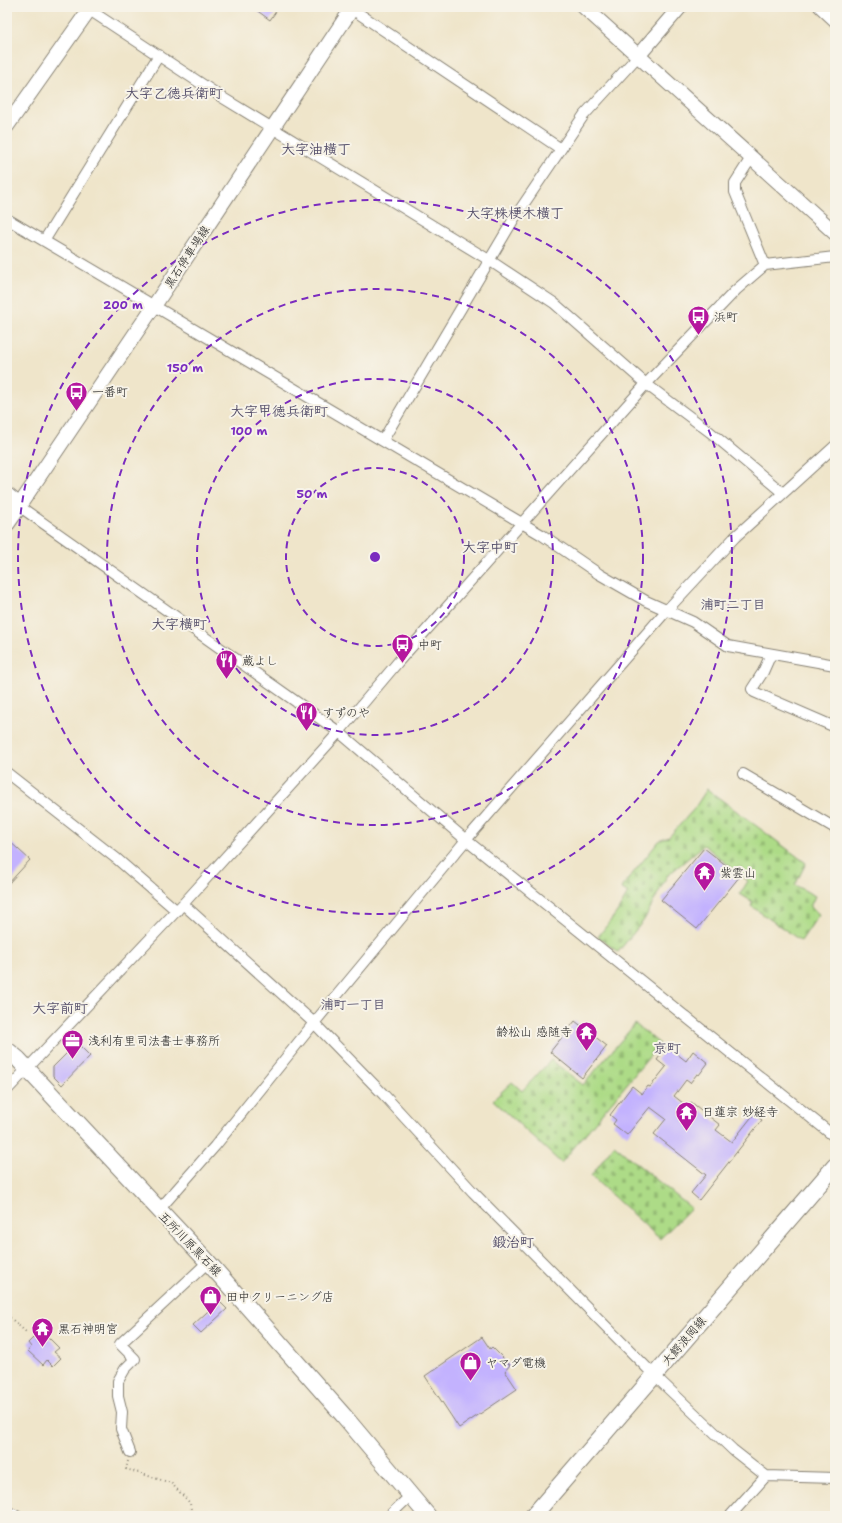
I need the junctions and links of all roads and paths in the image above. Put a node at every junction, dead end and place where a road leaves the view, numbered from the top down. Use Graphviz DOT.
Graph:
graph roads {
  1 [pos="584,7"];
  2 [pos="680,7"];
  3 [pos="819,7"];
  4 [pos="88,8"];
  5 [pos="352,8"];
  6 [pos="835,22"];
  7 [pos="159,55"];
  8 [pos="638,56"];
  9 [pos="7,126"];
  10 [pos="272,128"];
  11 [pos="561,149"];
  12 [pos="751,158"];
  13 [pos="7,219"];
  14 [pos="835,234"];
  15 [pos="44,241"];
  16 [pos="835,258"];
  17 [pos="489,260"];
  18 [pos="765,265"];
  19 [pos="154,306"];
  20 [pos="646,384"];
  21 [pos="383,440"];
  22 [pos="835,446"];
  23 [pos="783,493"];
  24 [pos="13,501"];
  25 [pos="7,523"];
  26 [pos="522,524"];
  27 [pos="667,610"];
  28 [pos="771,654"];
  29 [pos="835,665"];
  30 [pos="835,727"];
  31 [pos="339,732"];
  32 [pos="7,773"];
  33 [pos="743,774"];
  34 [pos="835,828"];
  35 [pos="466,840"];
  36 [pos="180,908"];
  37 [pos="314,1023"];
  38 [pos="7,1050"];
  39 [pos="28,1069"];
  40 [pos="7,1090"];
  41 [pos="835,1137"];
  42 [pos="835,1166"];
  43 [pos="158,1211"];
  44 [pos="208,1262"];
  45 [pos="7,1315"];
  46 [pos="27,1333"];
  47 [pos="654,1375"];
  48 [pos="130,1452"];
  49 [pos="766,1476"];
  50 [pos="835,1478"];
  51 [pos="411,1495"];
  52 [pos="7,1511"];
  53 [pos="16,1516"];
  54 [pos="192,1516"];
  55 [pos="389,1516"];
  56 [pos="428,1516"];
  57 [pos="533,1516"];
  58 [pos="730,1516"];
  1 -- 8 [label="main road"];
  2 -- 8 [label="main road"];
  3 -- 6 [label="street"];
  4 -- 7 [label="street"];
  4 -- 9 [label="main road"];
  5 -- 10 [label="main road, 黒石停車場線"];
  5 -- 11 [label="street"];
  7 -- 10 [label="street"];
  7 -- 15 [label="street"];
  8 -- 11 [label="street"];
  8 -- 12 [label="main road"];
  10 -- 17 [label="street"];
  10 -- 19 [label="main road, 黒石停車場線"];
  11 -- 17 [label="street"];
  12 -- 14 [label="main road"];
  12 -- 18 [label="street"];
  13 -- 15 [label="street"];
  15 -- 19 [label="street"];
  16 -- 18 [label="street"];
  17 -- 20 [label="street"];
  17 -- 21 [label="street"];
  18 -- 20 [label="street"];
  19 -- 21 [label="street"];
  19 -- 24 [label="main road, 黒石停車場線"];
  20 -- 23 [label="street"];
  20 -- 26 [label="street"];
  21 -- 26 [label="street"];
  22 -- 23 [label="street"];
  23 -- 27 [label="street"];
  24 -- 25 [label="main road"];
  24 -- 31 [label="street"];
  26 -- 27 [label="street"];
  26 -- 31 [label="street"];
  27 -- 28 [label="street"];
  27 -- 35 [label="street"];
  28 -- 29 [label="street"];
  28 -- 30 [label="street"];
  31 -- 35 [label="street"];
  31 -- 36 [label="street"];
  32 -- 36 [label="street"];
  33 -- 34 [label="street"];
  35 -- 37 [label="street"];
  35 -- 41 [label="street"];
  36 -- 37 [label="street"];
  36 -- 39 [label="street"];
  37 -- 43 [label="street"];
  37 -- 47 [label="street"];
  38 -- 39 [label="main road, 五所川原黒石線"];
  39 -- 40 [label="street"];
  39 -- 43 [label="main road, 五所川原黒石線"];
  42 -- 47 [label="main road, 大鰐浪岡線"];
  43 -- 44 [label="main road, 五所川原黒石線"];
  44 -- 48 [label="street"];
  44 -- 51 [label="main road, 五所川原黒石線"];
  45 -- 46 [label="path"];
  47 -- 49 [label="street"];
  47 -- 57 [label="main road, 大鰐浪岡線"];
  48 -- 54 [label="path"];
  49 -- 50 [label="street"];
  49 -- 58 [label="street"];
  51 -- 55 [label="street"];
  51 -- 56 [label="main road, 五所川原黒石線"];
  52 -- 53 [label="street"];
}
